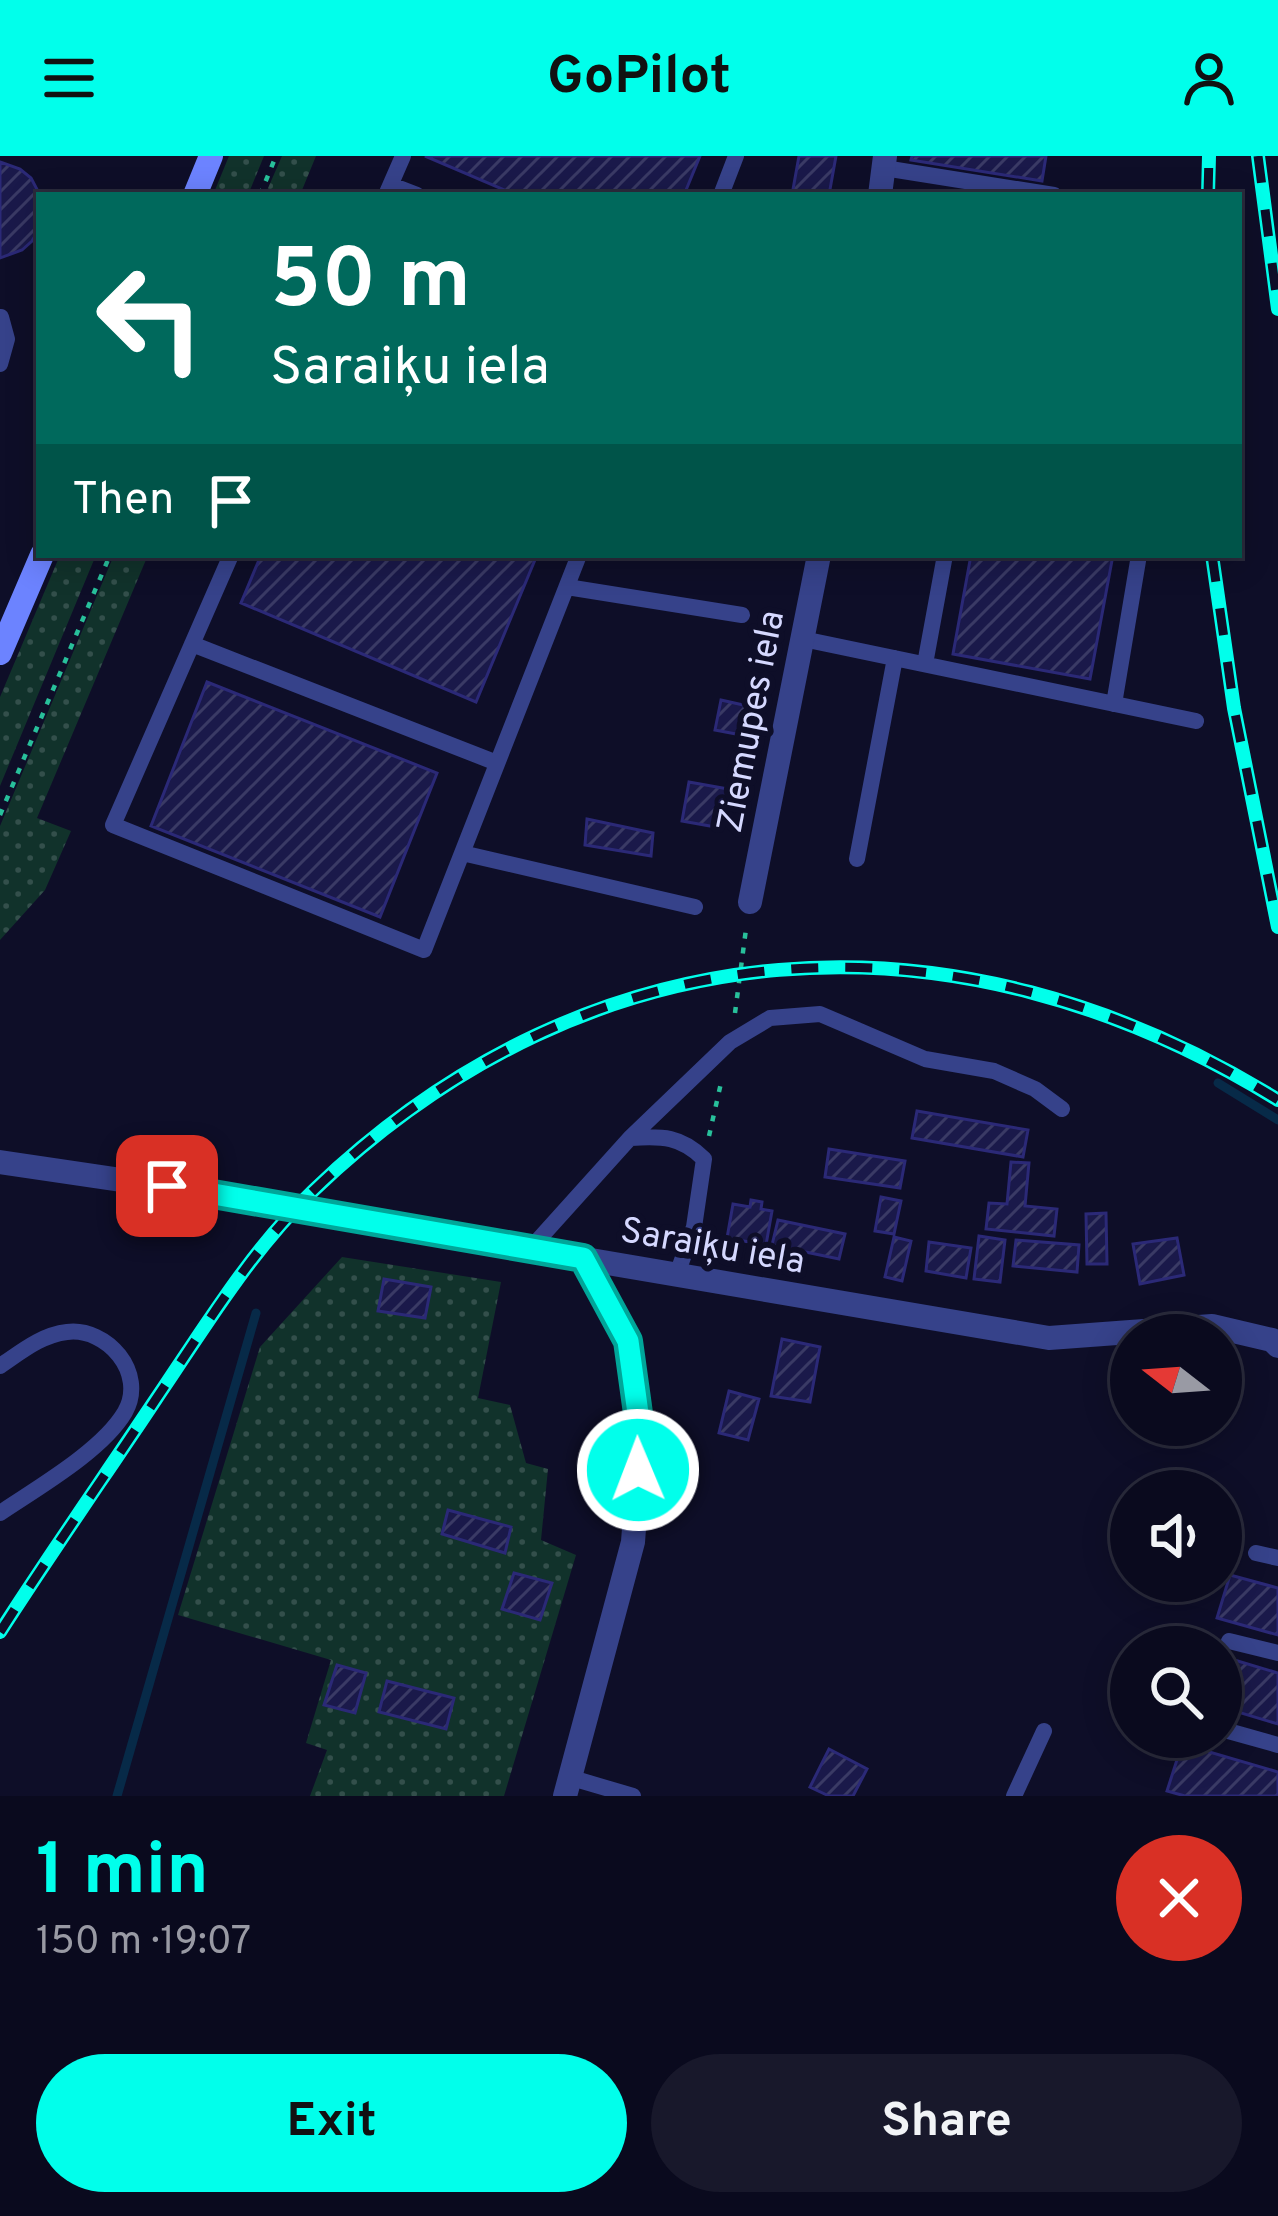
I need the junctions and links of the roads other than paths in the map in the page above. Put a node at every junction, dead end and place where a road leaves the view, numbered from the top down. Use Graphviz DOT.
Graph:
graph roads {
  1 [pos="211,156"];
  2 [pos="403,156"];
  3 [pos="736,156"];
  4 [pos="885,162"];
  5 [pos="388,190"];
  6 [pos="196,192"];
  7 [pos="722,192"];
  8 [pos="880,192"];
  9 [pos="1039,192"];
  10 [pos="2,317"];
  11 [pos="0,364"];
  12 [pos="41,558"];
  13 [pos="229,558"];
  14 [pos="578,558"];
  15 [pos="818,558"];
  16 [pos="944,558"];
  17 [pos="1138,558"];
  18 [pos="567,586"];
  19 [pos="742,615"];
  20 [pos="803,639"];
  21 [pos="192,644"];
  22 [pos="0,653"];
  23 [pos="895,658"];
  24 [pos="925,664"];
  25 [pos="1114,704"];
  26 [pos="1196,721"];
  27 [pos="497,763"];
  28 [pos="462,854"];
  29 [pos="857,859"];
  30 [pos="749,902"];
  31 [pos="694,907"];
  32 [pos="1062,1109"];
  33 [pos="630,1138"];
  34 [pos="0,1162"];
  35 [pos="530,1249"];
  36 [pos="583,1258"];
  37 [pos="677,1274"];
  38 [pos="1275,1343"];
  39 [pos="0,1366"];
  40 [pos="0,1513"];
  41 [pos="1256,1553"];
  42 [pos="1278,1558"];
  43 [pos="1242,1644"];
  44 [pos="1278,1654"];
  45 [pos="1044,1731"];
  46 [pos="1242,1735"];
  47 [pos="1278,1745"];
  48 [pos="569,1787"];
  49 [pos="628,1795"];
  50 [pos="1014,1796"];
  1 -- 6 [label="main road"];
  2 -- 5 [label="lane"];
  3 -- 7 [label="lane"];
  4 -- 8 [label="street"];
  4 -- 9 [label="lane"];
  10 -- 11 [label="lane"];
  12 -- 22 [label="main road"];
  13 -- 21 [label="lane"];
  14 -- 18 [label="lane"];
  15 -- 20 [label="street, Ziemupes iela"];
  16 -- 24 [label="lane"];
  17 -- 25 [label="lane"];
  18 -- 19 [label="lane"];
  18 -- 27 [label="lane"];
  20 -- 23 [label="lane"];
  20 -- 30 [label="street, Ziemupes iela"];
  21 -- 27 [label="lane"];
  21 -- 28 [label="lane"];
  23 -- 24 [label="lane"];
  23 -- 29 [label="lane"];
  24 -- 25 [label="lane"];
  25 -- 26 [label="lane"];
  27 -- 28 [label="lane"];
  28 -- 31 [label="lane"];
  32 -- 33 [label="lane"];
  33 -- 35 [label="lane"];
  33 -- 37 [label="lane"];
  34 -- 35 [label="street, Saraiķu iela"];
  35 -- 36 [label="street, Saraiķu iela"];
  36 -- 37 [label="street, Saraiķu iela"];
  36 -- 48 [label="street"];
  37 -- 38 [label="street, Saraiķu iela"];
  39 -- 40 [label="lane"];
  41 -- 42 [label="lane"];
  43 -- 44 [label="lane"];
  45 -- 50 [label="lane"];
  46 -- 47 [label="lane"];
  48 -- 49 [label="lane"];
}
